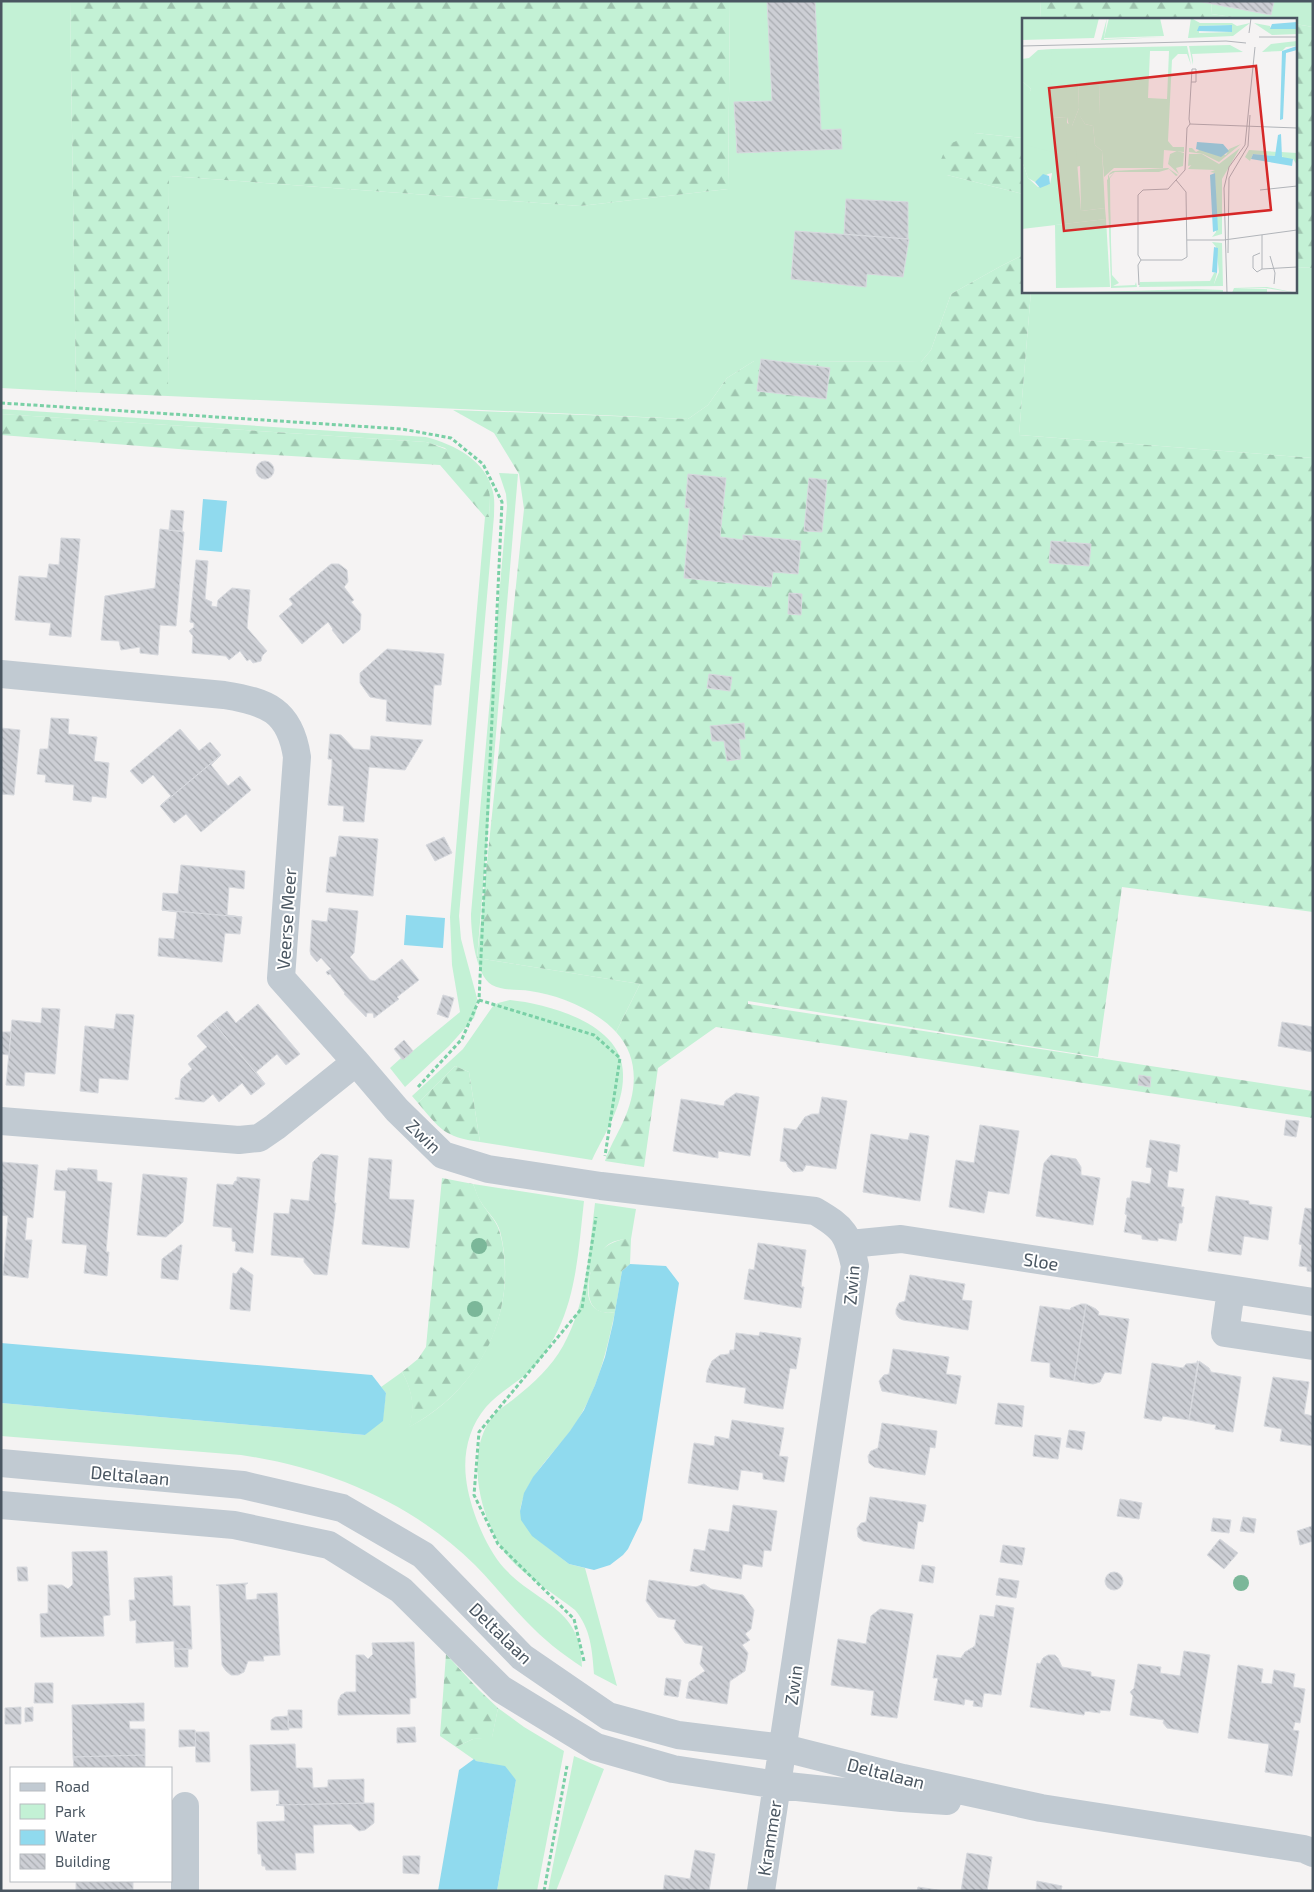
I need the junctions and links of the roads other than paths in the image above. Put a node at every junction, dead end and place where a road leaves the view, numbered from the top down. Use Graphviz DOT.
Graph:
graph roads {
  1 [pos="1,674"];
  2 [pos="356,1062"];
  3 [pos="1,1121"];
  4 [pos="850,1244"];
  5 [pos="1231,1290"];
  6 [pos="1313,1302"];
  7 [pos="1313,1346"];
  8 [pos="1,1463"];
  9 [pos="1,1504"];
  10 [pos="784,1748"];
  11 [pos="778,1785"];
  12 [pos="184,1806"];
  13 [pos="1041,1808"];
  14 [pos="1310,1850"];
  15 [pos="185,1891"];
  16 [pos="761,1891"];
  1 -- 2 [label="street, Veerse Meer"];
  2 -- 3 [label="street"];
  2 -- 4 [label="street, Zwin"];
  4 -- 5 [label="street, Sloe"];
  4 -- 10 [label="street, Zwin"];
  5 -- 6 [label="street, Sloe"];
  5 -- 7 [label="street"];
  8 -- 10 [label="street, Deltalaan"];
  9 -- 11 [label="street, Deltalaan"];
  10 -- 11 [label="street, Zwin"];
  10 -- 13 [label="street, Deltalaan"];
  11 -- 13 [label="street, Deltalaan"];
  11 -- 16 [label="street, Krammer"];
  12 -- 15 [label="street"];
  13 -- 14 [label="street, Deltalaan"];
}
